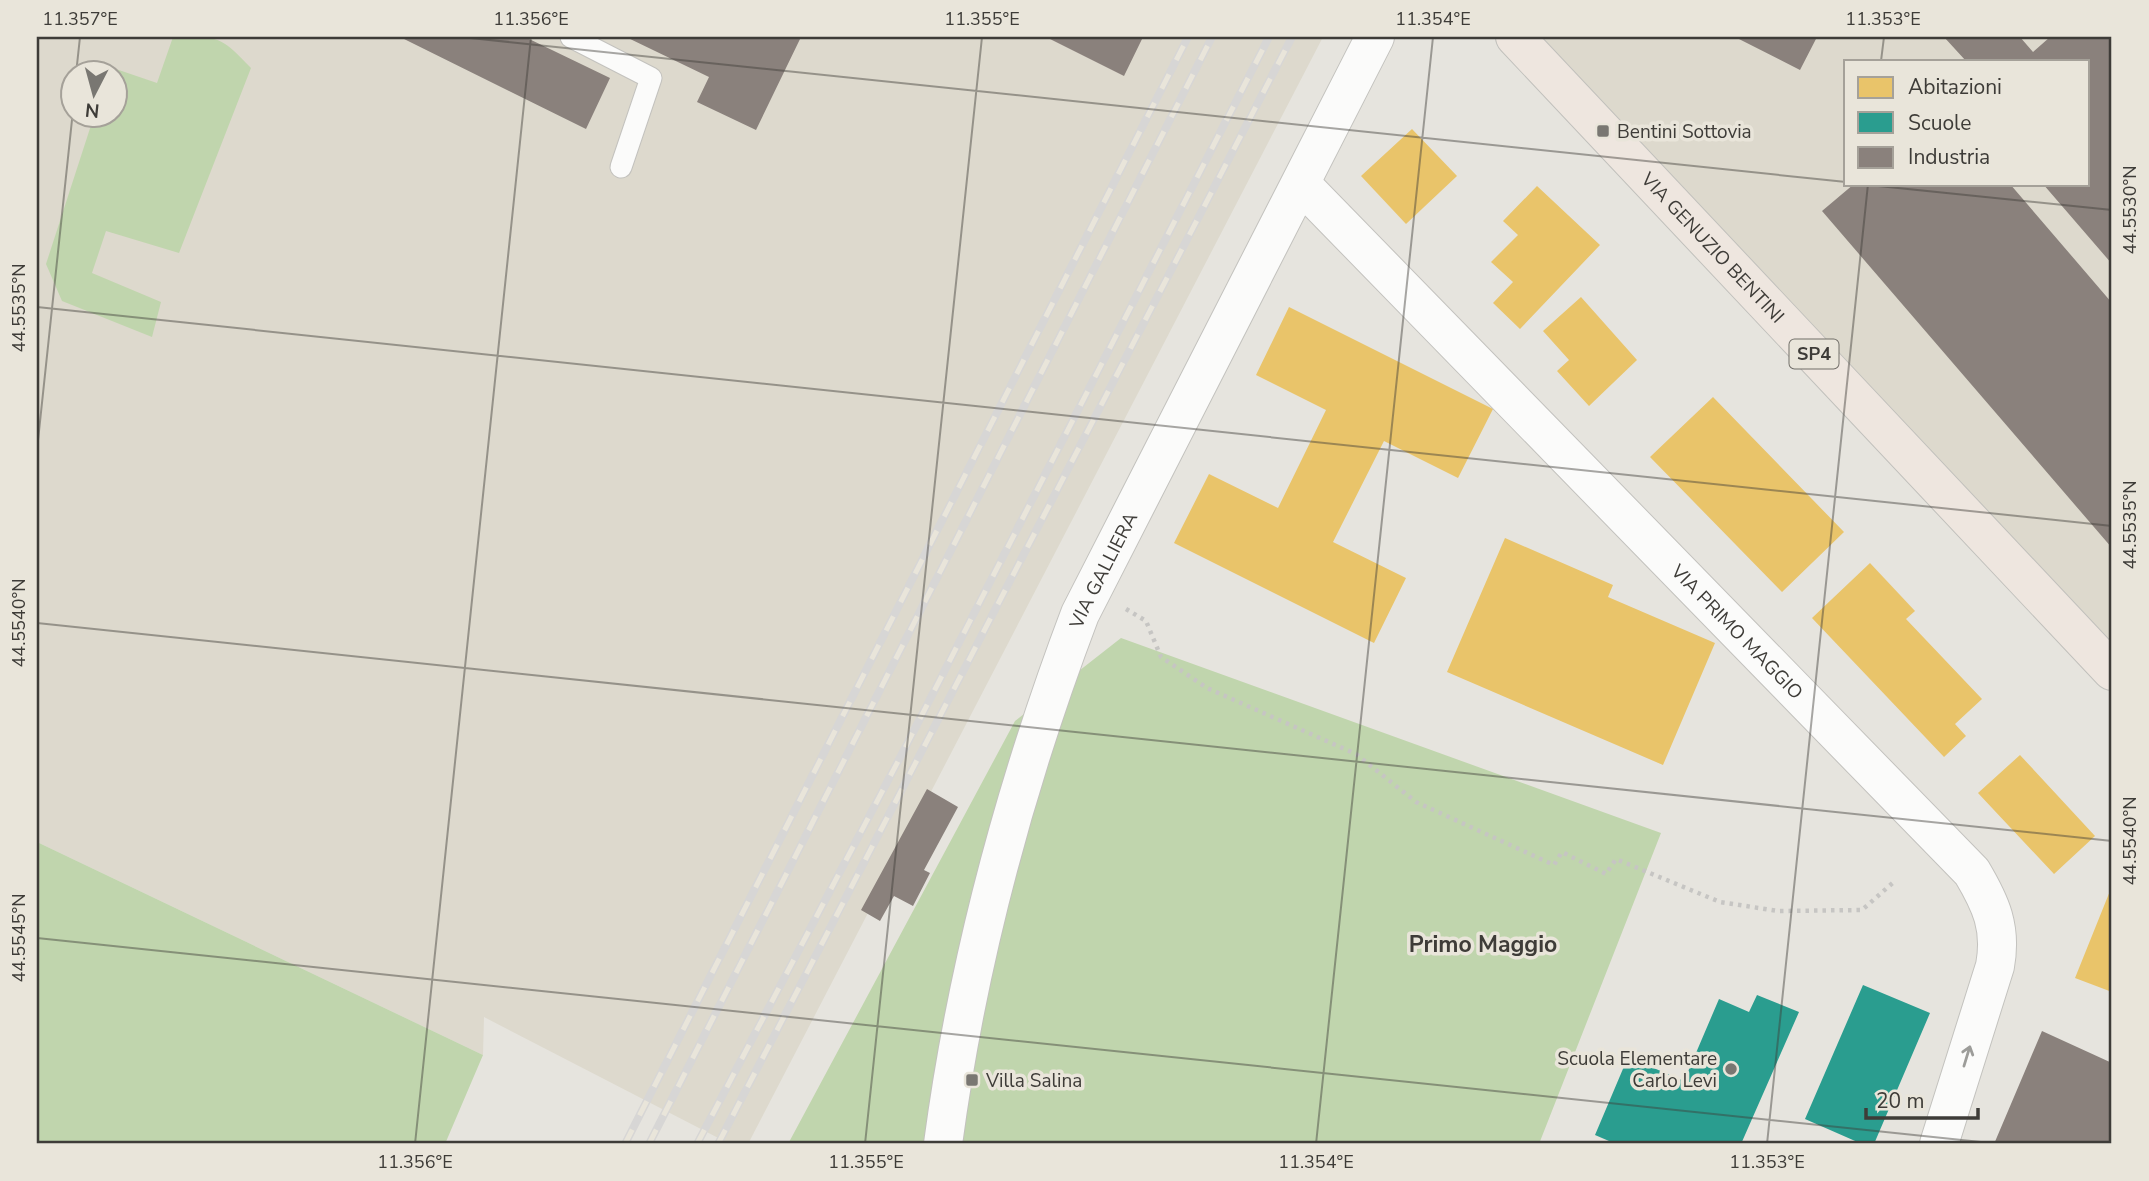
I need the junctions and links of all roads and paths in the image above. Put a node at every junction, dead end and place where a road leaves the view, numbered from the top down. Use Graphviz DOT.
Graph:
graph roads {
  1 [pos="571,37"];
  2 [pos="1375,37"];
  3 [pos="1515,37"];
  4 [pos="621,167"];
  5 [pos="1301,184"];
  6 [pos="1119,605"];
  7 [pos="2112,671"];
  8 [pos="1896,880"];
  9 [pos="943,1144"];
  10 [pos="1939,1144"];
  1 -- 4 [label="lane"];
  2 -- 5 [label="street, VIA GALLIERA"];
  3 -- 7 [label="main road, VIA GENUZIO BENTINI / SP4"];
  5 -- 9 [label="street, VIA GALLIERA"];
  10 -- 5 [label="street, VIA PRIMO MAGGIO, one-way"];
  6 -- 8 [label="path"];
}
